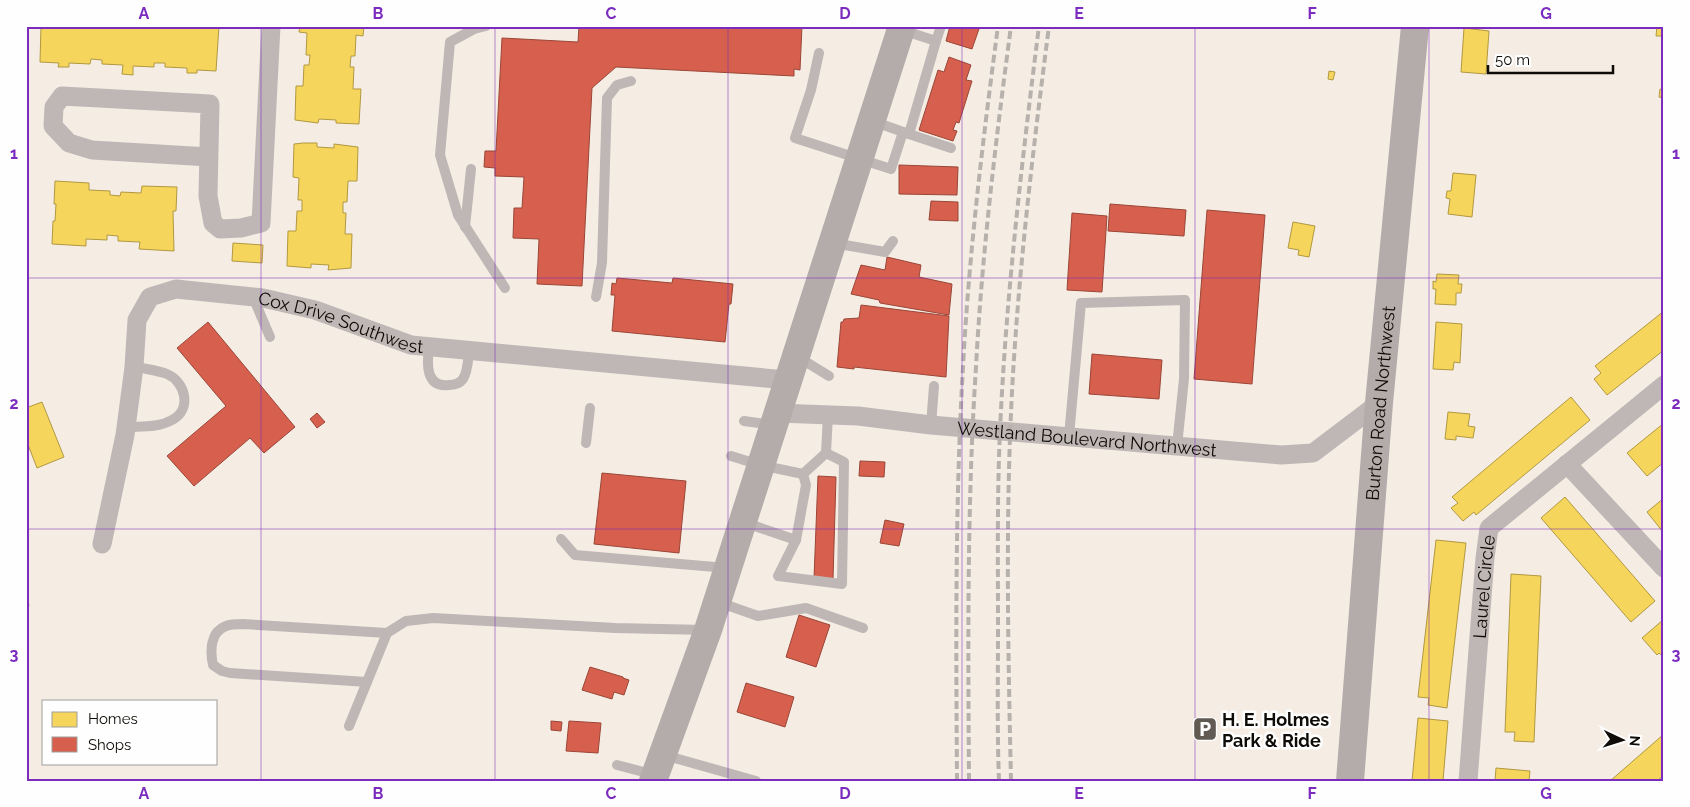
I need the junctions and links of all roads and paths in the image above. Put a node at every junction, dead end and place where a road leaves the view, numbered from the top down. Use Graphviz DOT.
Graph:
graph roads {
  1 [pos="271,26"];
  2 [pos="486,26"];
  3 [pos="941,26"];
  4 [pos="1414,26"];
  5 [pos="902,28"];
  6 [pos="936,41"];
  7 [pos="819,53"];
  8 [pos="631,81"];
  9 [pos="871,121"];
  10 [pos="906,133"];
  11 [pos="951,148"];
  12 [pos="209,158"];
  13 [pos="859,158"];
  14 [pos="471,169"];
  15 [pos="465,227"];
  16 [pos="832,242"];
  17 [pos="893,242"];
  18 [pos="505,288"];
  19 [pos="253,297"];
  20 [pos="596,297"];
  21 [pos="270,337"];
  22 [pos="429,347"];
  23 [pos="469,352"];
  24 [pos="133,366"];
  25 [pos="791,368"];
  26 [pos="829,376"];
  27 [pos="1664,385"];
  28 [pos="934,386"];
  29 [pos="1379,402"];
  30 [pos="590,408"];
  31 [pos="828,414"];
  32 [pos="775,419"];
  33 [pos="744,421"];
  34 [pos="931,424"];
  35 [pos="126,427"];
  36 [pos="1069,436"];
  37 [pos="586,443"];
  38 [pos="1177,446"];
  39 [pos="826,453"];
  40 [pos="731,456"];
  41 [pos="1567,464"];
  42 [pos="760,465"];
  43 [pos="803,474"];
  44 [pos="742,522"];
  45 [pos="561,538"];
  46 [pos="796,540"];
  47 [pos="102,544"];
  48 [pos="727,568"];
  49 [pos="1664,568"];
  50 [pos="717,602"];
  51 [pos="863,628"];
  52 [pos="708,630"];
  53 [pos="387,633"];
  54 [pos="367,682"];
  55 [pos="349,726"];
  56 [pos="617,765"];
  57 [pos="657,770"];
  58 [pos="756,781"];
  59 [pos="1350,781"];
  60 [pos="1468,781"];
  1 -- 12 [label="street"];
  2 -- 15 [label="lane"];
  3 -- 6 [label="lane"];
  4 -- 29 [label="street, Burton Road Northwest"];
  5 -- 6 [label="lane"];
  5 -- 9 [label="street"];
  6 -- 10 [label="lane"];
  7 -- 13 [label="lane"];
  8 -- 20 [label="lane"];
  9 -- 10 [label="lane"];
  9 -- 13 [label="street"];
  10 -- 11 [label="lane"];
  10 -- 13 [label="lane"];
  12 -- 12 [label="street"];
  13 -- 16 [label="street"];
  14 -- 15 [label="lane"];
  15 -- 18 [label="lane"];
  16 -- 17 [label="lane"];
  16 -- 25 [label="street"];
  19 -- 21 [label="lane"];
  19 -- 22 [label="street, Cox Drive Southwest"];
  19 -- 24 [label="street, Cox Drive Southwest"];
  22 -- 23 [label="street, Cox Drive Southwest"];
  22 -- 23 [label="lane"];
  23 -- 25 [label="street, Cox Drive Southwest"];
  24 -- 35 [label="street, Cox Drive Southwest"];
  24 -- 35 [label="lane"];
  25 -- 26 [label="lane"];
  25 -- 32 [label="street"];
  27 -- 41 [label="street, Laurel Circle"];
  28 -- 34 [label="lane"];
  29 -- 38 [label="street, Westland Boulevard Northwest"];
  29 -- 59 [label="street, Burton Road Northwest"];
  30 -- 37 [label="lane"];
  31 -- 32 [label="street, Westland Boulevard Northwest"];
  31 -- 34 [label="street, Westland Boulevard Northwest"];
  31 -- 39 [label="lane"];
  32 -- 33 [label="lane"];
  32 -- 42 [label="street"];
  34 -- 36 [label="street, Westland Boulevard Northwest"];
  35 -- 47 [label="street, Cox Drive Southwest"];
  36 -- 38 [label="street, Westland Boulevard Northwest"];
  36 -- 38 [label="lane"];
  39 -- 43 [label="lane"];
  39 -- 46 [label="lane"];
  40 -- 42 [label="lane"];
  41 -- 49 [label="street"];
  41 -- 60 [label="street, Laurel Circle"];
  42 -- 43 [label="lane"];
  42 -- 44 [label="street"];
  43 -- 46 [label="lane"];
  44 -- 46 [label="lane"];
  44 -- 48 [label="street"];
  45 -- 48 [label="lane"];
  48 -- 50 [label="street"];
  50 -- 51 [label="lane"];
  50 -- 52 [label="street"];
  52 -- 53 [label="lane"];
  52 -- 57 [label="street"];
  53 -- 54 [label="lane"];
  53 -- 54 [label="lane"];
  54 -- 55 [label="lane"];
  56 -- 57 [label="lane"];
  57 -- 58 [label="lane"];
}
